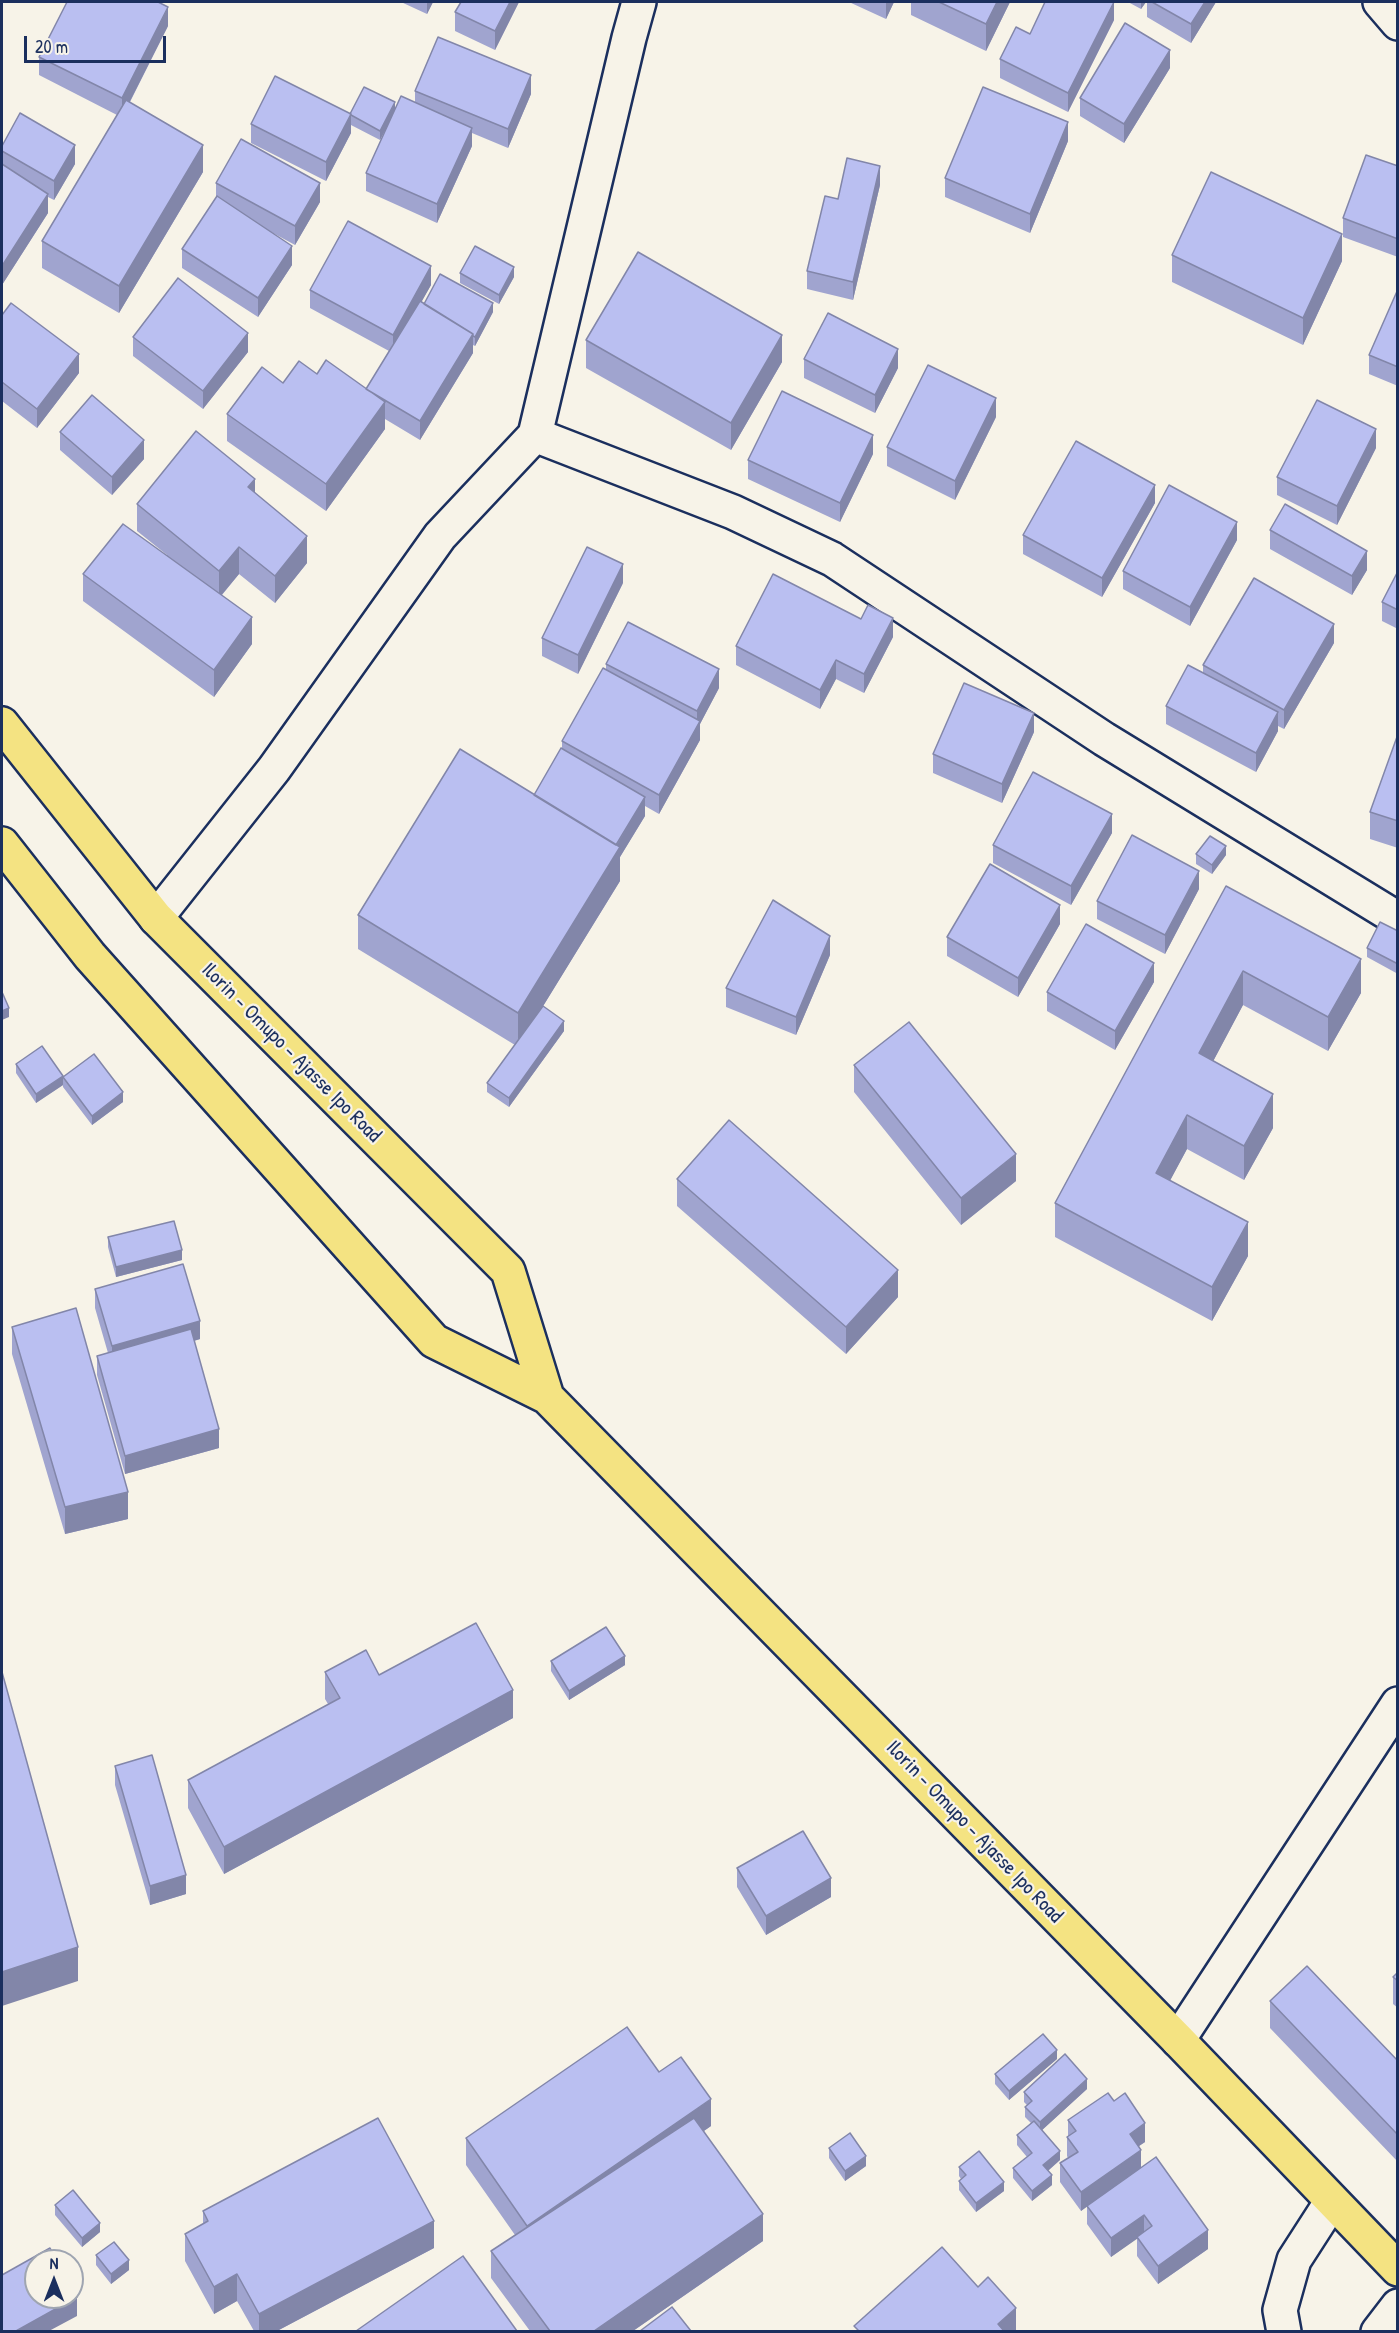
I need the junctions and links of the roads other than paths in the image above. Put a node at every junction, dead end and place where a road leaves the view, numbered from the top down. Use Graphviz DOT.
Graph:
graph roads {
  1 [pos="639,2"];
  2 [pos="1380,2"];
  3 [pos="1398,23"];
  4 [pos="535,435"];
  5 [pos="2,724"];
  6 [pos="2,844"];
  7 [pos="156,918"];
  8 [pos="1398,919"];
  9 [pos="547,1397"];
  10 [pos="1398,1704"];
  11 [pos="1178,2040"];
  12 [pos="1332,2201"];
  13 [pos="1398,2269"];
  14 [pos="1398,2306"];
  15 [pos="1284,2331"];
  16 [pos="1378,2331"];
  1 -- 4 [label="street"];
  2 -- 3 [label="street"];
  4 -- 7 [label="street"];
  4 -- 8 [label="street"];
  5 -- 7 [label="highway, Ilorin - Omupo - Ajasse Ipo Road"];
  6 -- 9 [label="highway, Ilorin - Omupo - Ajasse Ipo Road"];
  7 -- 9 [label="highway, Ilorin - Omupo - Ajasse Ipo Road"];
  9 -- 11 [label="highway, Ilorin - Omupo - Ajasse Ipo Road"];
  10 -- 11 [label="street"];
  11 -- 12 [label="highway, Ilorin - Omupo - Ajasse Ipo Road"];
  12 -- 13 [label="highway, Ilorin - Omupo - Ajasse Ipo Road"];
  12 -- 15 [label="street"];
  14 -- 16 [label="street"];
}
